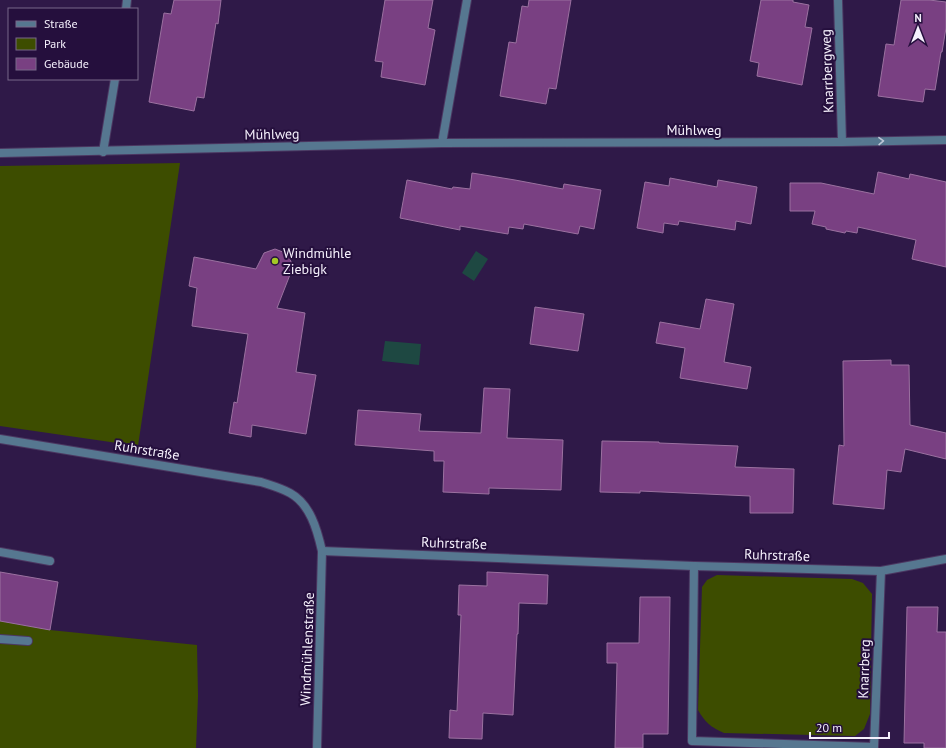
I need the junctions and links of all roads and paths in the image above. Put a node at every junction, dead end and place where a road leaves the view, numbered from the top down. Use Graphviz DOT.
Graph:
graph roads {
  1 [pos="467,0"];
  2 [pos="838,0"];
  3 [pos="114,80"];
  4 [pos="946,140"];
  5 [pos="842,142"];
  6 [pos="442,143"];
  7 [pos="103,152"];
  8 [pos="0,153"];
  9 [pos="0,439"];
  10 [pos="322,550"];
  11 [pos="0,552"];
  12 [pos="946,559"];
  13 [pos="50,561"];
  14 [pos="694,566"];
  15 [pos="881,571"];
  16 [pos="0,639"];
  17 [pos="28,641"];
  18 [pos="781,746"];
  19 [pos="317,748"];
  1 -- 6 [label="street"];
  2 -- 5 [label="street, Knarrbergweg"];
  3 -- 7 [label="street"];
  5 -- 4 [label="street, Mühlweg, one-way"];
  5 -- 6 [label="street, Mühlweg"];
  6 -- 7 [label="street, Mühlweg"];
  7 -- 8 [label="street, Mühlweg"];
  9 -- 10 [label="street, Ruhrstraße"];
  10 -- 14 [label="street, Ruhrstraße"];
  10 -- 19 [label="street, Windmühlenstraße"];
  11 -- 13 [label="street"];
  12 -- 15 [label="street, Ruhrstraße"];
  14 -- 15 [label="street, Ruhrstraße"];
  14 -- 18 [label="street, Knarrberg"];
  15 -- 18 [label="street, Knarrberg"];
  16 -- 17 [label="street"];
}
